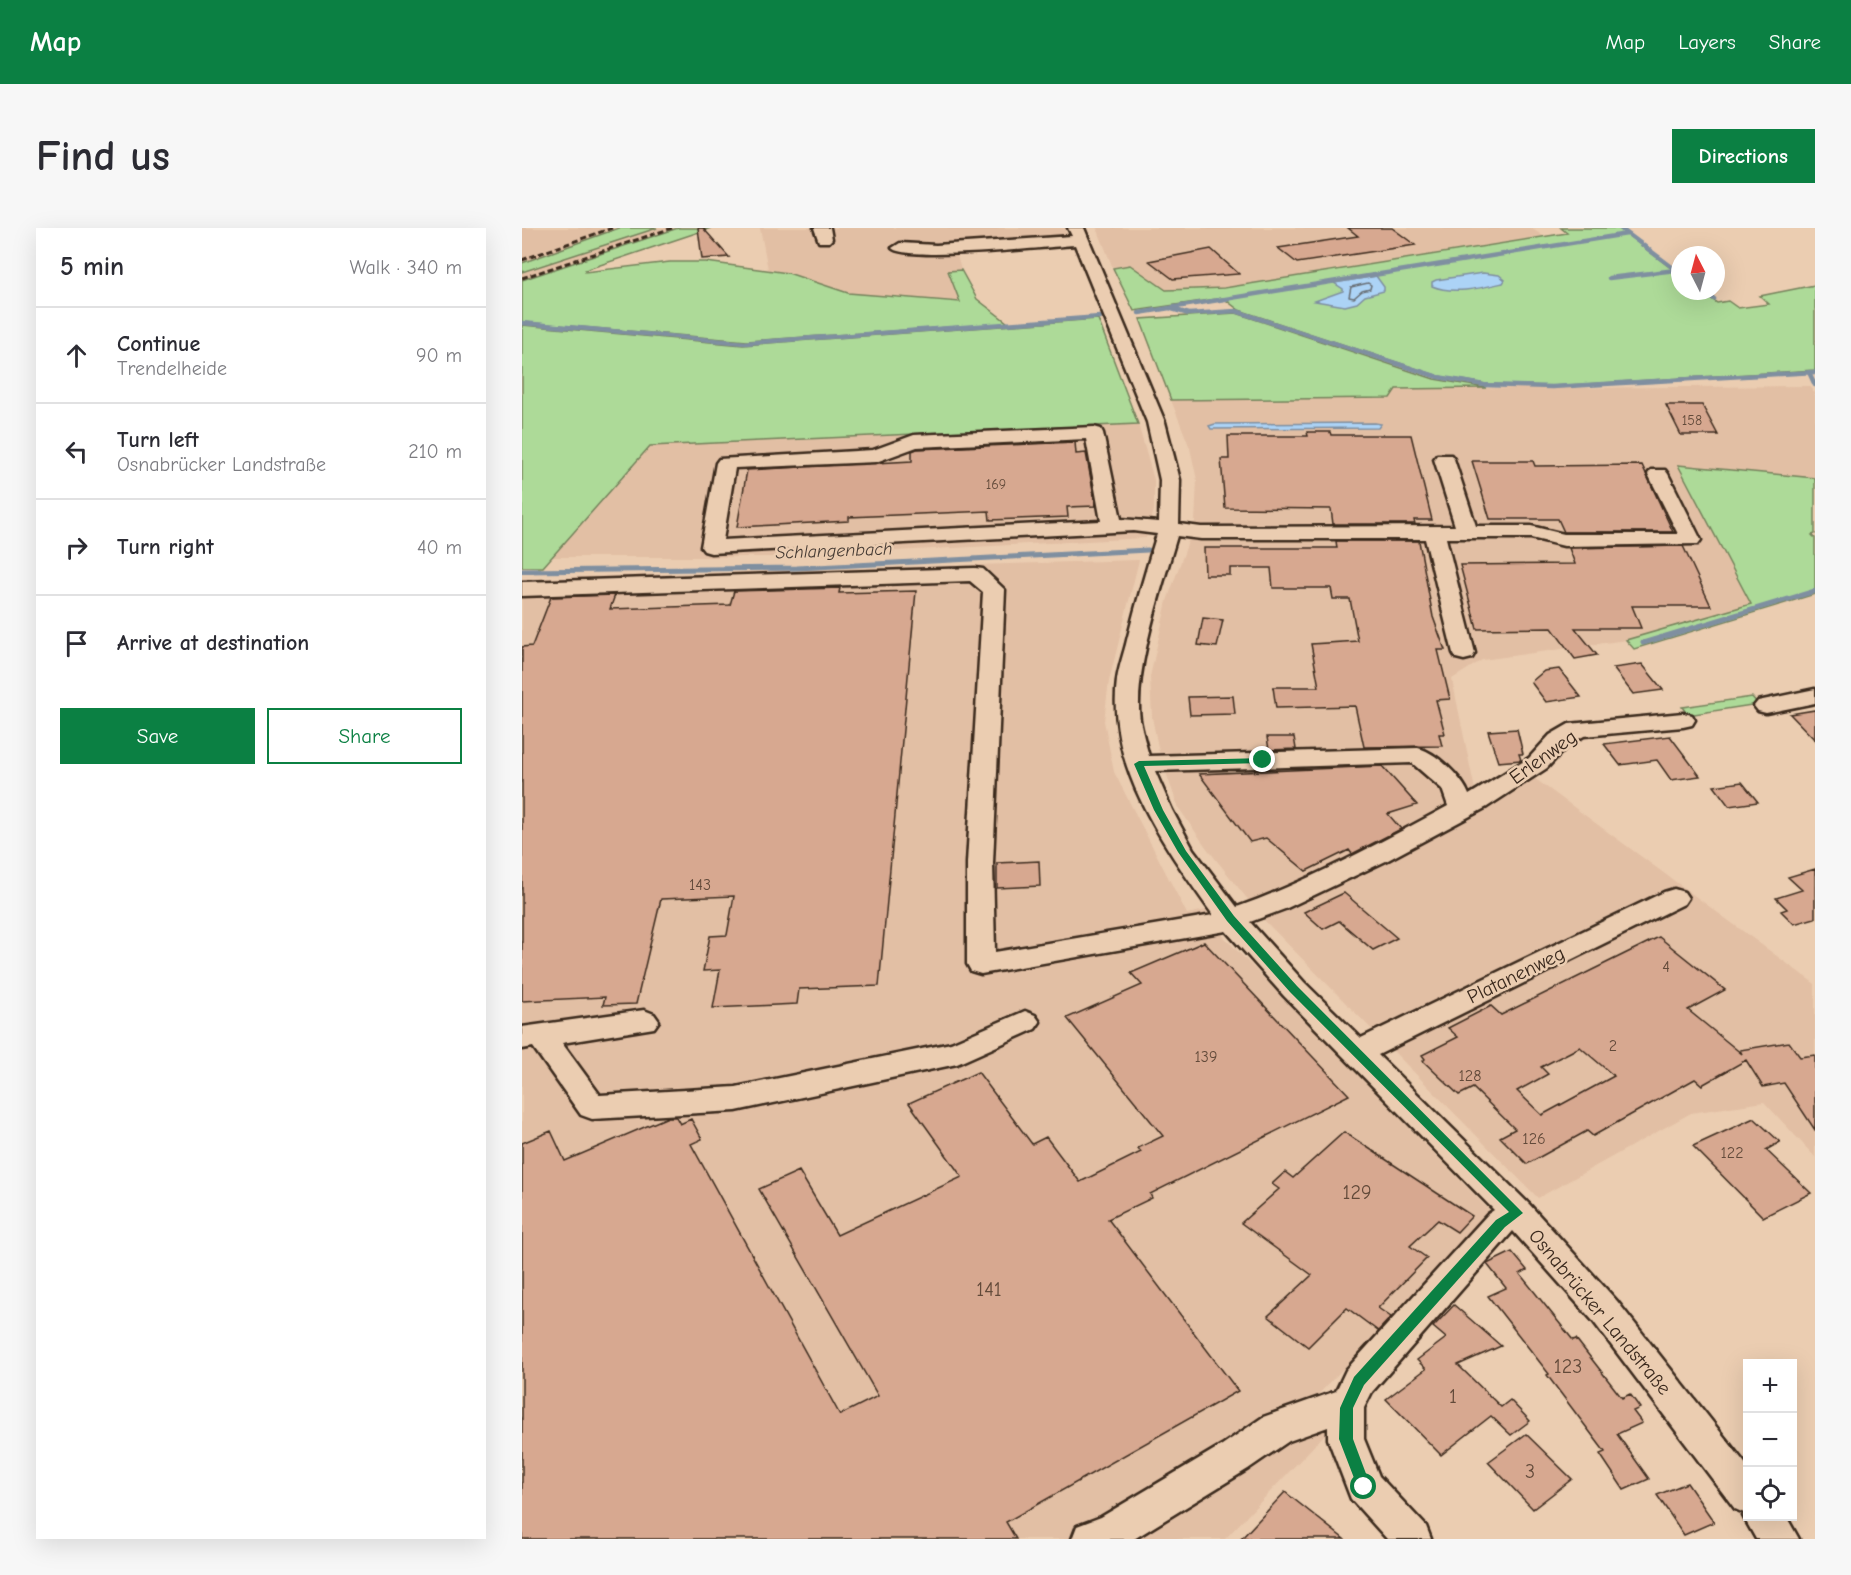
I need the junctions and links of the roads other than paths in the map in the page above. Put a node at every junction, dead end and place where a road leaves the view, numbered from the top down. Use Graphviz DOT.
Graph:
graph roads {
  1 [pos="1079,234"];
  2 [pos="1031,236"];
  3 [pos="900,248"];
  4 [pos="1149,358"];
  5 [pos="1130,359"];
  6 [pos="1444,459"];
  7 [pos="1658,474"];
  8 [pos="1112,526"];
  9 [pos="1169,529"];
  10 [pos="1434,533"];
  11 [pos="1468,533"];
  12 [pos="522,589"];
  13 [pos="1464,652"];
  14 [pos="1815,696"];
  15 [pos="1766,706"];
  16 [pos="1683,720"];
  17 [pos="1139,764"];
  18 [pos="1470,805"];
  19 [pos="1674,898"];
  20 [pos="1231,919"];
  21 [pos="644,1021"];
  22 [pos="1025,1022"];
  23 [pos="531,1036"];
  24 [pos="1358,1052"];
  25 [pos="1518,1213"];
  26 [pos="1346,1408"];
  27 [pos="1743,1490"];
  28 [pos="1766,1521"];
  29 [pos="1091,1539"];
  30 [pos="1412,1539"];
  31 [pos="1780,1539"];
  1 -- 2 [label="street"];
  1 -- 5 [label="street, Osnabrücker Landstraße"];
  2 -- 3 [label="street"];
  4 -- 5 [label="street"];
  5 -- 9 [label="street, Osnabrücker Landstraße"];
  6 -- 11 [label="street"];
  7 -- 11 [label="street"];
  8 -- 8 [label="street"];
  8 -- 9 [label="street"];
  9 -- 10 [label="street"];
  9 -- 17 [label="street, Osnabrücker Landstraße"];
  10 -- 11 [label="street"];
  10 -- 13 [label="street"];
  12 -- 20 [label="street"];
  14 -- 15 [label="street"];
  16 -- 18 [label="street, Erlenweg"];
  17 -- 18 [label="street"];
  17 -- 20 [label="street, Osnabrücker Landstraße"];
  18 -- 20 [label="street"];
  19 -- 24 [label="street, Platanenweg"];
  20 -- 24 [label="street, Osnabrücker Landstraße"];
  21 -- 23 [label="street"];
  22 -- 23 [label="street"];
  24 -- 25 [label="street, Osnabrücker Landstraße"];
  25 -- 26 [label="street"];
  25 -- 27 [label="street, Osnabrücker Landstraße"];
  26 -- 29 [label="street"];
  26 -- 30 [label="street"];
  28 -- 31 [label="street"];
}
